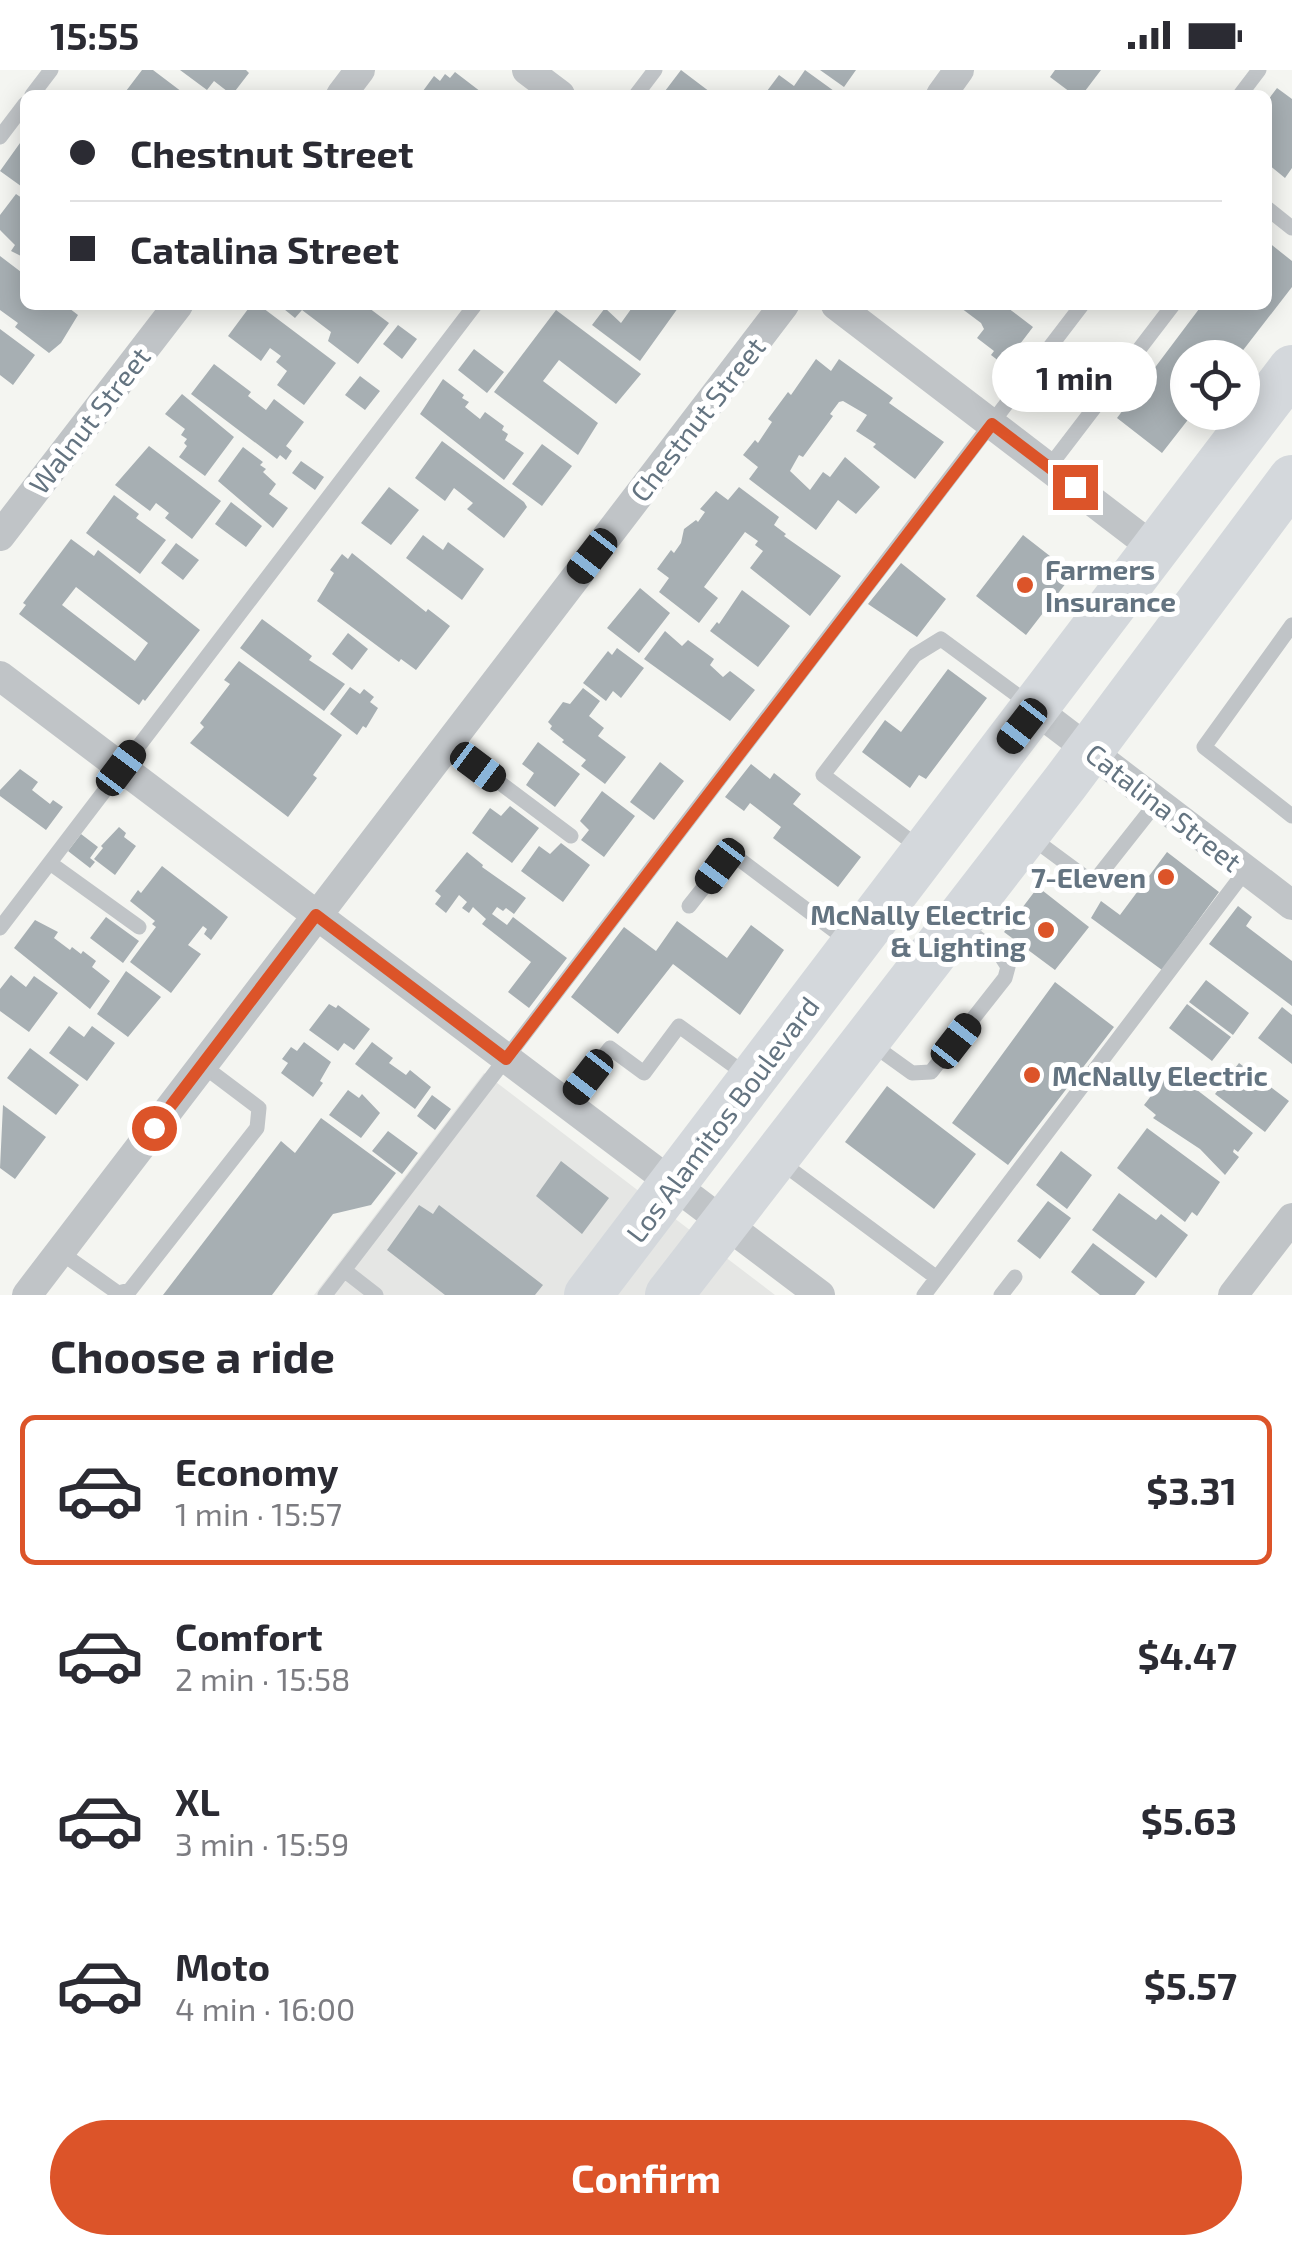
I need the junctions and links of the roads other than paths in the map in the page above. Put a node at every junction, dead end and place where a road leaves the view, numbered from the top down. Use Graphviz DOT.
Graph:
graph roads {
  1 [pos="51,70"];
  2 [pos="360,70"];
  3 [pos="526,70"];
  4 [pos="655,70"];
  5 [pos="1259,70"];
  6 [pos="36,90"];
  7 [pos="345,90"];
  8 [pos="553,90"];
  9 [pos="640,90"];
  10 [pos="1244,90"];
  11 [pos="20,111"];
  12 [pos="0,137"];
  13 [pos="1272,212"];
  14 [pos="1292,228"];
  15 [pos="174,310"];
  16 [pos="471,310"];
  17 [pos="780,310"];
  18 [pos="843,310"];
  19 [pos="1078,310"];
  20 [pos="1169,310"];
  21 [pos="1292,370"];
  22 [pos="992,424"];
  23 [pos="1048,466"];
  24 [pos="1287,495"];
  25 [pos="0,536"];
  26 [pos="1155,549"];
  27 [pos="1292,625"];
  28 [pos="0,676"];
  29 [pos="1035,709"];
  30 [pos="448,744"];
  31 [pos="1089,750"];
  32 [pos="121,768"];
  33 [pos="1157,802"];
  34 [pos="1292,816"];
  35 [pos="1025,833"];
  36 [pos="570,836"];
  37 [pos="925,852"];
  38 [pos="50,863"];
  39 [pos="1246,870"];
  40 [pos="1289,896"];
  41 [pos="690,906"];
  42 [pos="316,915"];
  43 [pos="139,927"];
  44 [pos="0,928"];
  45 [pos="969,932"];
  46 [pos="854,945"];
  47 [pos="881,1050"];
  48 [pos="506,1059"];
  49 [pos="202,1065"];
  50 [pos="751,1079"];
  51 [pos="566,1105"];
  52 [pos="775,1157"];
  53 [pos="672,1184"];
  54 [pos="1292,1218"];
  55 [pos="724,1223"];
  56 [pos="60,1252"];
  57 [pos="344,1270"];
  58 [pos="1015,1277"];
  59 [pos="938,1278"];
  60 [pos="27,1295"];
  61 [pos="325,1295"];
  62 [pos="376,1295"];
  63 [pos="588,1295"];
  64 [pos="669,1295"];
  65 [pos="820,1295"];
  66 [pos="924,1295"];
  67 [pos="1001,1295"];
  68 [pos="1233,1295"];
  1 -- 6 [label="lane"];
  2 -- 7 [label="street"];
  3 -- 8 [label="street"];
  4 -- 9 [label="lane"];
  5 -- 10 [label="lane"];
  11 -- 12 [label="lane"];
  13 -- 14 [label="lane"];
  15 -- 25 [label="street, Walnut Street"];
  16 -- 32 [label="lane"];
  17 -- 30 [label="street, Chestnut Street"];
  18 -- 22 [label="street"];
  19 -- 22 [label="lane"];
  20 -- 23 [label="lane"];
  21 -- 26 [label="main road, Los Alamitos Boulevard"];
  22 -- 23 [label="street"];
  22 -- 48 [label="lane"];
  23 -- 26 [label="street"];
  24 -- 31 [label="main road"];
  26 -- 29 [label="main road, Los Alamitos Boulevard"];
  27 -- 34 [label="lane"];
  28 -- 32 [label="street"];
  29 -- 31 [label="street, Catalina Street"];
  29 -- 37 [label="main road, Los Alamitos Boulevard"];
  29 -- 37 [label="lane"];
  30 -- 36 [label="lane"];
  30 -- 42 [label="street, Chestnut Street"];
  31 -- 33 [label="street, Catalina Street"];
  31 -- 35 [label="main road"];
  32 -- 38 [label="lane"];
  32 -- 42 [label="street"];
  33 -- 35 [label="lane"];
  33 -- 39 [label="street, Catalina Street"];
  35 -- 45 [label="main road"];
  37 -- 46 [label="main road, Los Alamitos Boulevard"];
  38 -- 43 [label="lane"];
  38 -- 44 [label="lane"];
  39 -- 40 [label="street, Catalina Street"];
  39 -- 59 [label="lane"];
  41 -- 46 [label="lane"];
  42 -- 48 [label="street"];
  42 -- 49 [label="street, Chestnut Street"];
  45 -- 47 [label="main road"];
  45 -- 47 [label="lane"];
  46 -- 50 [label="main road, Los Alamitos Boulevard"];
  47 -- 52 [label="main road"];
  48 -- 51 [label="street"];
  48 -- 57 [label="lane"];
  49 -- 56 [label="street, Chestnut Street"];
  49 -- 56 [label="lane"];
  50 -- 51 [label="lane"];
  50 -- 53 [label="main road, Los Alamitos Boulevard"];
  51 -- 53 [label="street"];
  52 -- 55 [label="main road"];
  52 -- 59 [label="lane"];
  53 -- 55 [label="street"];
  53 -- 63 [label="main road, Los Alamitos Boulevard"];
  54 -- 68 [label="street"];
  55 -- 64 [label="main road"];
  55 -- 65 [label="street"];
  56 -- 60 [label="street, Chestnut Street"];
  57 -- 61 [label="lane"];
  57 -- 62 [label="lane"];
  58 -- 67 [label="lane"];
  59 -- 66 [label="lane"];
}
